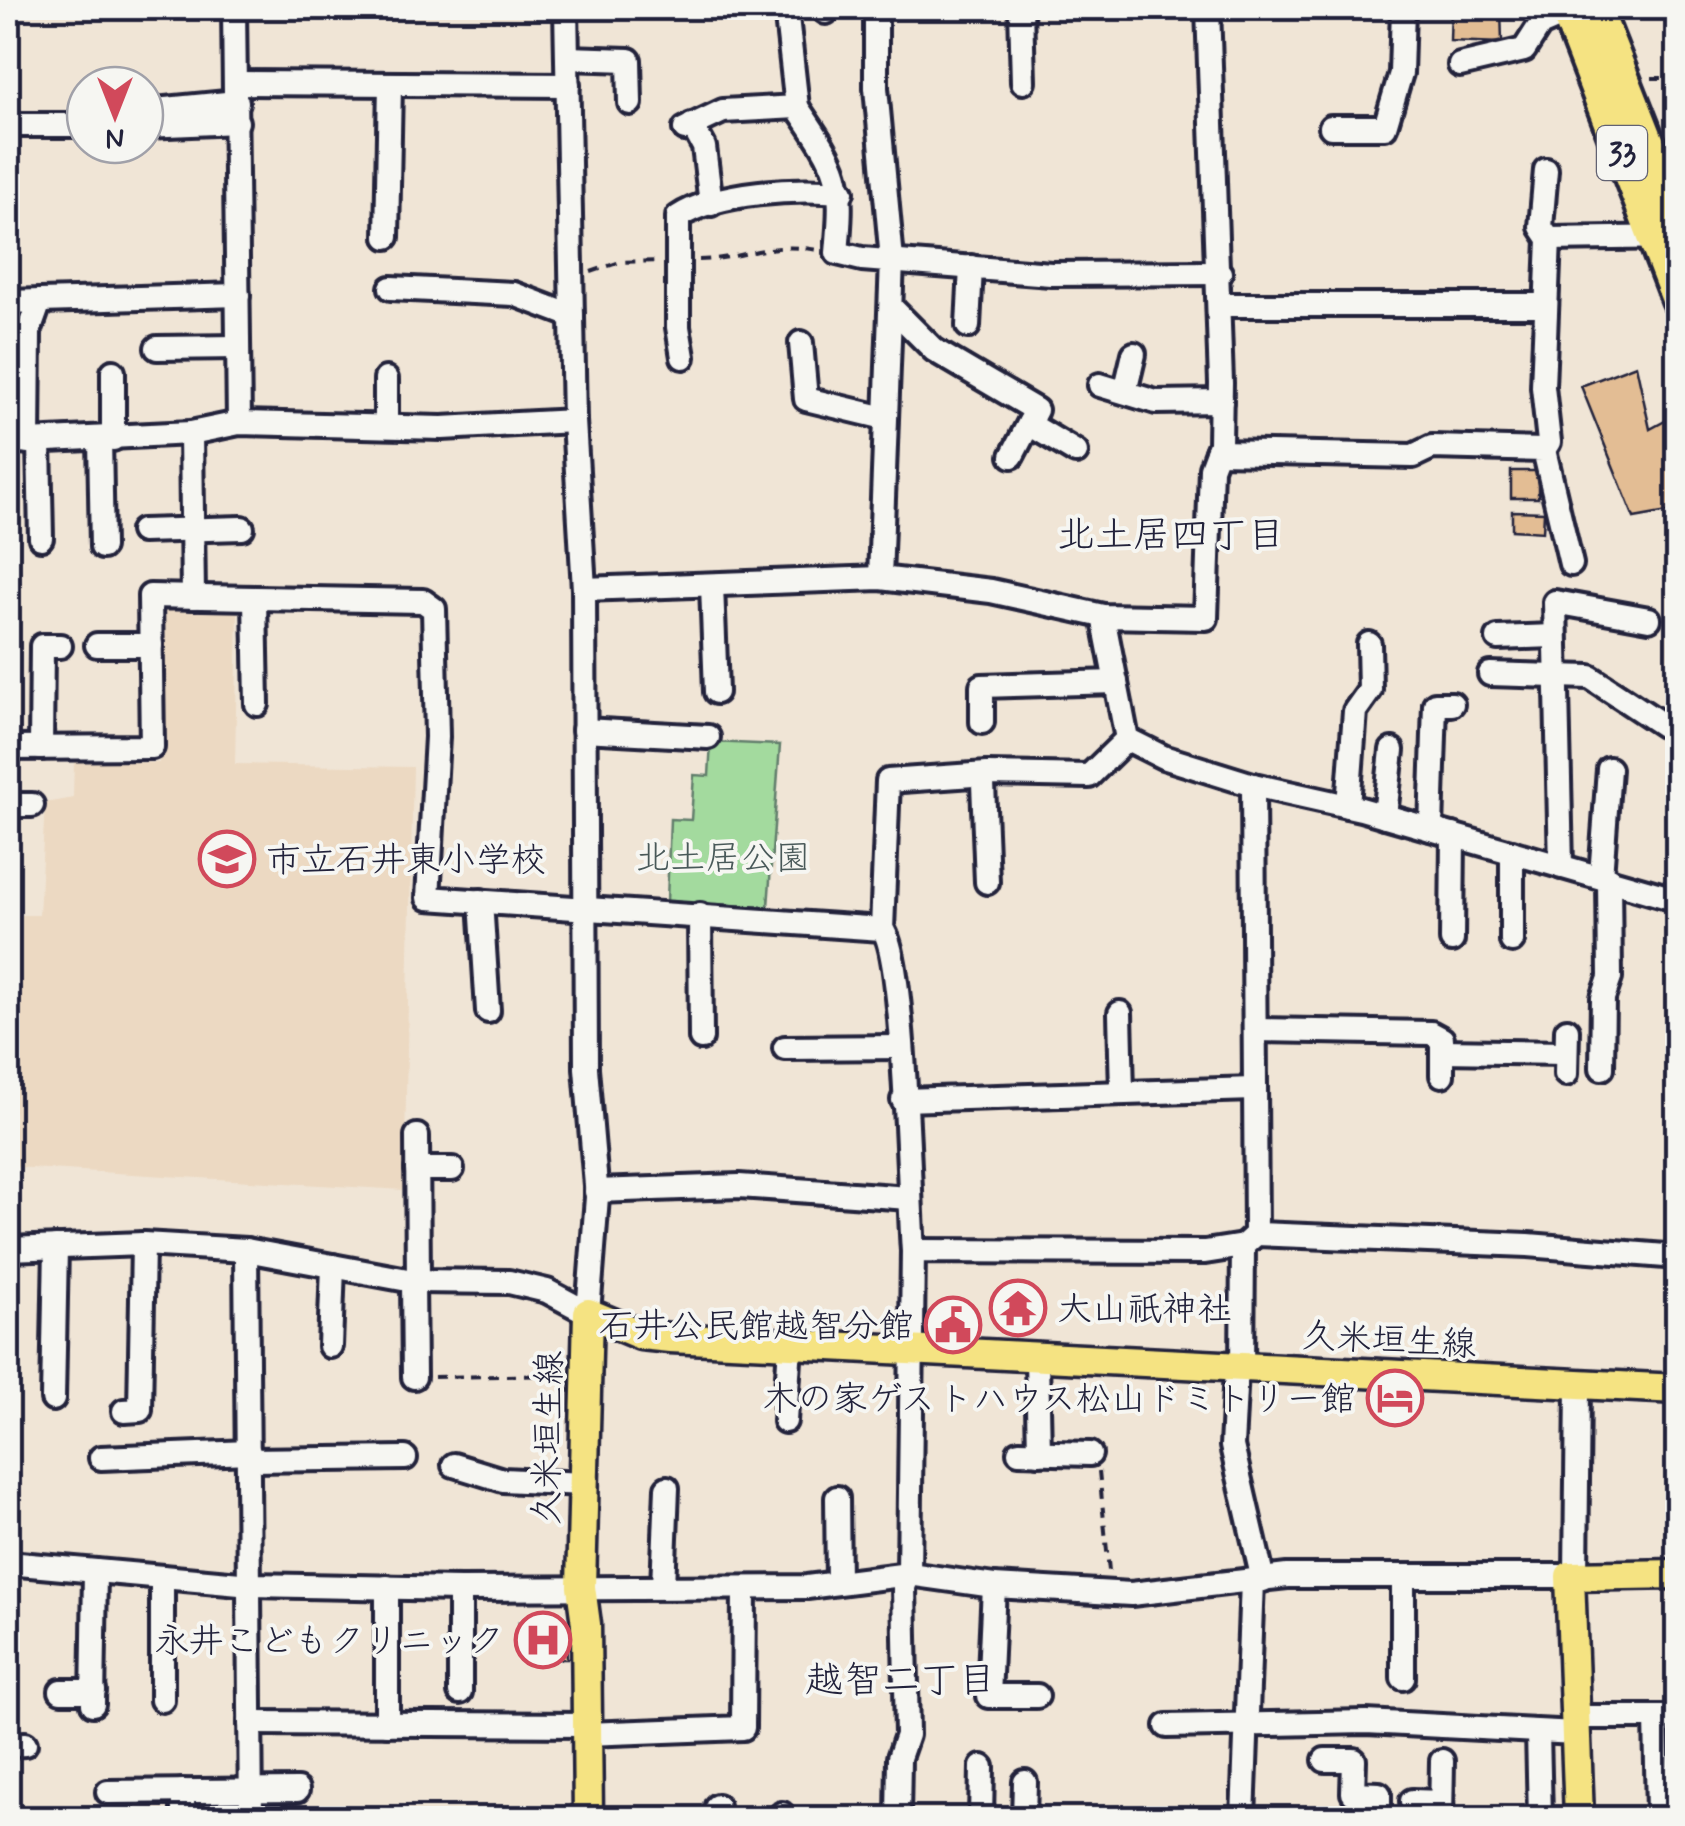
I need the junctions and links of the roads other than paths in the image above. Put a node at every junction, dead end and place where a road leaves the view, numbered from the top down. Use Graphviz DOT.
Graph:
graph roads {
  1 [pos="234,8"];
  2 [pos="566,8"];
  3 [pos="786,8"];
  4 [pos="876,8"];
  5 [pos="1021,8"];
  6 [pos="1208,8"];
  7 [pos="1403,8"];
  8 [pos="1577,10"];
  9 [pos="567,58"];
  10 [pos="1460,65"];
  11 [pos="1022,82"];
  12 [pos="390,84"];
  13 [pos="568,84"];
  14 [pos="237,102"];
  15 [pos="630,103"];
  16 [pos="797,106"];
  17 [pos="165,109"];
  18 [pos="165,121"];
  19 [pos="65,124"];
  20 [pos="8,125"];
  21 [pos="1331,127"];
  22 [pos="1546,170"];
  23 [pos="842,192"];
  24 [pos="711,204"];
  25 [pos="1670,231"];
  26 [pos="387,237"];
  27 [pos="1549,239"];
  28 [pos="892,260"];
  29 [pos="971,267"];
  30 [pos="1220,273"];
  31 [pos="391,288"];
  32 [pos="238,295"];
  33 [pos="1678,299"];
  34 [pos="40,301"];
  35 [pos="8,302"];
  36 [pos="1220,305"];
  37 [pos="1546,305"];
  38 [pos="891,307"];
  39 [pos="572,316"];
  40 [pos="968,326"];
  41 [pos="801,343"];
  42 [pos="238,347"];
  43 [pos="157,348"];
  44 [pos="1134,354"];
  45 [pos="682,358"];
  46 [pos="112,372"];
  47 [pos="386,379"];
  48 [pos="1100,385"];
  49 [pos="1126,392"];
  50 [pos="1221,401"];
  51 [pos="885,418"];
  52 [pos="574,422"];
  53 [pos="239,423"];
  54 [pos="1029,424"];
  55 [pos="386,426"];
  56 [pos="192,432"];
  57 [pos="106,439"];
  58 [pos="25,442"];
  59 [pos="1544,450"];
  60 [pos="1076,452"];
  61 [pos="1217,452"];
  62 [pos="1012,456"];
  63 [pos="242,528"];
  64 [pos="192,529"];
  65 [pos="142,531"];
  66 [pos="41,538"];
  67 [pos="102,548"];
  68 [pos="1571,564"];
  69 [pos="880,578"];
  70 [pos="712,585"];
  71 [pos="584,589"];
  72 [pos="193,597"];
  73 [pos="256,599"];
  74 [pos="1103,616"];
  75 [pos="1649,618"];
  76 [pos="1554,636"];
  77 [pos="1498,638"];
  78 [pos="1369,644"];
  79 [pos="96,645"];
  80 [pos="151,645"];
  81 [pos="60,646"];
  82 [pos="1560,673"];
  83 [pos="1490,674"];
  84 [pos="1116,682"];
  85 [pos="716,692"];
  86 [pos="257,704"];
  87 [pos="1452,704"];
  88 [pos="982,722"];
  89 [pos="584,730"];
  90 [pos="1678,735"];
  91 [pos="708,737"];
  92 [pos="1127,739"];
  93 [pos="8,748"];
  94 [pos="41,748"];
  95 [pos="1392,750"];
  96 [pos="1608,769"];
  97 [pos="986,774"];
  98 [pos="1253,785"];
  99 [pos="8,805"];
  100 [pos="32,805"];
  101 [pos="1348,806"];
  102 [pos="1386,816"];
  103 [pos="1442,832"];
  104 [pos="1512,852"];
  105 [pos="1561,866"];
  106 [pos="1605,878"];
  107 [pos="987,882"];
  108 [pos="1678,900"];
  109 [pos="482,901"];
  110 [pos="584,906"];
  111 [pos="700,915"];
  112 [pos="882,929"];
  113 [pos="1452,940"];
  114 [pos="1512,941"];
  115 [pos="1431,1009"];
  116 [pos="488,1012"];
  117 [pos="1120,1013"];
  118 [pos="1254,1030"];
  119 [pos="701,1038"];
  120 [pos="900,1047"];
  121 [pos="786,1048"];
  122 [pos="1566,1052"];
  123 [pos="1438,1053"];
  124 [pos="1602,1068"];
  125 [pos="1254,1089"];
  126 [pos="1122,1094"];
  127 [pos="903,1100"];
  128 [pos="417,1136"];
  129 [pos="452,1169"];
  130 [pos="417,1170"];
  131 [pos="596,1191"];
  132 [pos="909,1198"];
  133 [pos="1250,1240"];
  134 [pos="143,1244"];
  135 [pos="56,1247"];
  136 [pos="8,1249"];
  137 [pos="246,1250"];
  138 [pos="913,1251"];
  139 [pos="1678,1257"];
  140 [pos="333,1266"];
  141 [pos="416,1281"];
  142 [pos="588,1314"];
  143 [pos="790,1345"];
  144 [pos="330,1346"];
  145 [pos="913,1350"];
  146 [pos="1038,1359"];
  147 [pos="1239,1370"];
  148 [pos="414,1377"];
  149 [pos="1578,1385"];
  150 [pos="1678,1389"];
  151 [pos="53,1399"];
  152 [pos="124,1410"];
  153 [pos="785,1422"];
  154 [pos="249,1456"];
  155 [pos="1094,1457"];
  156 [pos="101,1458"];
  157 [pos="454,1464"];
  158 [pos="393,1465"];
  159 [pos="583,1484"];
  160 [pos="668,1488"];
  161 [pos="837,1498"];
  162 [pos="8,1563"];
  163 [pos="96,1571"];
  164 [pos="909,1574"];
  165 [pos="1678,1574"];
  166 [pos="1403,1576"];
  167 [pos="1573,1576"];
  168 [pos="162,1577"];
  169 [pos="1257,1580"];
  170 [pos="838,1582"];
  171 [pos="251,1585"];
  172 [pos="994,1586"];
  173 [pos="387,1587"];
  174 [pos="582,1587"];
  175 [pos="663,1587"];
  176 [pos="460,1589"];
  177 [pos="744,1589"];
  178 [pos="1403,1678"];
  179 [pos="62,1691"];
  180 [pos="460,1692"];
  181 [pos="1036,1696"];
  182 [pos="162,1700"];
  183 [pos="1247,1722"];
  184 [pos="250,1723"];
  185 [pos="387,1724"];
  186 [pos="1575,1725"];
  187 [pos="1167,1726"];
  188 [pos="586,1729"];
  189 [pos="1538,1732"];
  190 [pos="1326,1760"];
  191 [pos="1442,1761"];
  192 [pos="982,1768"];
  193 [pos="1024,1782"];
  194 [pos="250,1790"];
  195 [pos="297,1790"];
  196 [pos="184,1791"];
  197 [pos="108,1792"];
  198 [pos="1412,1801"];
  199 [pos="1441,1810"];
  200 [pos="1658,1812"];
  201 [pos="183,1818"];
  202 [pos="251,1818"];
  203 [pos="588,1818"];
  204 [pos="898,1818"];
  205 [pos="981,1818"];
  206 [pos="1024,1818"];
  207 [pos="1243,1818"];
  208 [pos="1378,1818"];
  209 [pos="1540,1818"];
  210 [pos="1579,1818"];
  1 -- 14 [label="street"];
  2 -- 9 [label="street"];
  3 -- 16 [label="street"];
  4 -- 28 [label="street"];
  5 -- 11 [label="street"];
  6 -- 30 [label="street"];
  7 -- 21 [label="street"];
  8 -- 10 [label="street"];
  8 -- 25 [label="highway, 33"];
  9 -- 13 [label="street"];
  9 -- 15 [label="street"];
  12 -- 13 [label="street"];
  12 -- 14 [label="street"];
  12 -- 26 [label="street"];
  13 -- 39 [label="street"];
  14 -- 17 [label="street"];
  14 -- 18 [label="street"];
  14 -- 32 [label="street"];
  16 -- 23 [label="street"];
  16 -- 24 [label="street"];
  19 -- 20 [label="street"];
  22 -- 27 [label="street"];
  23 -- 24 [label="street"];
  23 -- 28 [label="street"];
  24 -- 45 [label="street"];
  25 -- 27 [label="street"];
  25 -- 33 [label="highway, 33"];
  27 -- 37 [label="street"];
  28 -- 29 [label="street"];
  28 -- 38 [label="street"];
  29 -- 30 [label="street"];
  29 -- 40 [label="street"];
  30 -- 36 [label="street"];
  31 -- 39 [label="street"];
  32 -- 34 [label="street"];
  32 -- 42 [label="street"];
  34 -- 35 [label="street"];
  34 -- 58 [label="street"];
  36 -- 37 [label="street"];
  36 -- 50 [label="street"];
  37 -- 59 [label="street"];
  38 -- 51 [label="street"];
  38 -- 54 [label="street"];
  39 -- 52 [label="street"];
  41 -- 51 [label="street"];
  42 -- 43 [label="street"];
  42 -- 53 [label="street"];
  44 -- 49 [label="street"];
  46 -- 57 [label="street"];
  47 -- 55 [label="street"];
  48 -- 49 [label="street"];
  49 -- 50 [label="street"];
  50 -- 61 [label="street"];
  51 -- 69 [label="street"];
  52 -- 55 [label="street"];
  52 -- 71 [label="street"];
  53 -- 55 [label="street"];
  53 -- 56 [label="street"];
  54 -- 60 [label="street"];
  54 -- 62 [label="street"];
  56 -- 57 [label="street"];
  56 -- 64 [label="street"];
  57 -- 58 [label="street"];
  57 -- 67 [label="street"];
  58 -- 66 [label="street"];
  59 -- 61 [label="street"];
  59 -- 68 [label="street"];
  61 -- 74 [label="street"];
  63 -- 64 [label="street"];
  64 -- 65 [label="street"];
  64 -- 72 [label="street"];
  69 -- 70 [label="street"];
  69 -- 74 [label="street"];
  70 -- 71 [label="street"];
  70 -- 85 [label="street"];
  71 -- 89 [label="street"];
  72 -- 73 [label="street"];
  72 -- 80 [label="street"];
  73 -- 86 [label="street"];
  73 -- 109 [label="street"];
  74 -- 84 [label="street"];
  75 -- 76 [label="street"];
  76 -- 77 [label="street"];
  76 -- 82 [label="street"];
  78 -- 101 [label="street"];
  79 -- 80 [label="street"];
  80 -- 94 [label="street"];
  81 -- 94 [label="street"];
  82 -- 83 [label="street"];
  82 -- 90 [label="street"];
  82 -- 105 [label="street"];
  84 -- 88 [label="street"];
  84 -- 92 [label="street"];
  87 -- 103 [label="street"];
  89 -- 91 [label="street"];
  89 -- 110 [label="street"];
  92 -- 97 [label="street"];
  92 -- 98 [label="street"];
  93 -- 94 [label="street"];
  95 -- 102 [label="street"];
  96 -- 106 [label="street"];
  97 -- 107 [label="street"];
  97 -- 112 [label="street"];
  98 -- 101 [label="street"];
  98 -- 118 [label="street"];
  99 -- 100 [label="street"];
  101 -- 102 [label="street"];
  102 -- 103 [label="street"];
  103 -- 104 [label="street"];
  103 -- 113 [label="street"];
  104 -- 105 [label="street"];
  104 -- 114 [label="street"];
  105 -- 106 [label="street"];
  106 -- 108 [label="street"];
  106 -- 124 [label="street"];
  109 -- 110 [label="street"];
  109 -- 116 [label="street"];
  110 -- 111 [label="street"];
  110 -- 131 [label="street"];
  111 -- 112 [label="street"];
  111 -- 119 [label="street"];
  112 -- 120 [label="street"];
  115 -- 123 [label="street"];
  117 -- 126 [label="street"];
  118 -- 123 [label="street"];
  118 -- 125 [label="street"];
  120 -- 121 [label="street"];
  120 -- 127 [label="street"];
  122 -- 123 [label="street"];
  125 -- 126 [label="street"];
  125 -- 133 [label="street"];
  126 -- 127 [label="street"];
  127 -- 132 [label="street"];
  128 -- 130 [label="street"];
  129 -- 130 [label="street"];
  130 -- 141 [label="street"];
  131 -- 132 [label="street"];
  131 -- 142 [label="street"];
  132 -- 138 [label="street"];
  133 -- 138 [label="street"];
  133 -- 139 [label="street"];
  133 -- 147 [label="street"];
  134 -- 135 [label="street"];
  134 -- 137 [label="street"];
  134 -- 152 [label="street"];
  135 -- 136 [label="street"];
  135 -- 151 [label="street"];
  137 -- 140 [label="street"];
  137 -- 154 [label="street"];
  138 -- 145 [label="street"];
  140 -- 141 [label="street"];
  140 -- 144 [label="street"];
  141 -- 142 [label="street"];
  141 -- 148 [label="street"];
  142 -- 143 [label="main road, 久米垣生線"];
  142 -- 159 [label="main road, 久米垣生線"];
  143 -- 145 [label="main road, 久米垣生線"];
  143 -- 153 [label="street"];
  145 -- 146 [label="main road, 久米垣生線"];
  145 -- 164 [label="street"];
  146 -- 147 [label="main road, 久米垣生線"];
  146 -- 155 [label="street"];
  147 -- 149 [label="main road, 久米垣生線"];
  147 -- 169 [label="street"];
  149 -- 150 [label="main road, 久米垣生線"];
  149 -- 167 [label="street"];
  154 -- 156 [label="street"];
  154 -- 158 [label="street"];
  154 -- 171 [label="street"];
  157 -- 159 [label="street"];
  159 -- 174 [label="main road, 久米垣生線"];
  160 -- 175 [label="street"];
  161 -- 170 [label="street"];
  162 -- 163 [label="street"];
  163 -- 168 [label="street"];
  163 -- 179 [label="street"];
  164 -- 170 [label="street"];
  164 -- 172 [label="street"];
  164 -- 204 [label="street"];
  165 -- 167 [label="main road"];
  166 -- 167 [label="street"];
  166 -- 169 [label="street"];
  166 -- 178 [label="street"];
  167 -- 186 [label="main road"];
  168 -- 171 [label="street"];
  168 -- 182 [label="street"];
  169 -- 172 [label="street"];
  169 -- 183 [label="street"];
  170 -- 177 [label="street"];
  171 -- 173 [label="street"];
  171 -- 184 [label="street"];
  172 -- 181 [label="street"];
  173 -- 176 [label="street"];
  173 -- 185 [label="street"];
  174 -- 175 [label="street"];
  174 -- 176 [label="street"];
  174 -- 188 [label="main road, 久米垣生線"];
  175 -- 177 [label="street"];
  176 -- 180 [label="street"];
  177 -- 188 [label="street"];
  183 -- 187 [label="street"];
  183 -- 189 [label="street"];
  183 -- 207 [label="street"];
  184 -- 185 [label="street"];
  184 -- 194 [label="street"];
  185 -- 188 [label="street"];
  186 -- 189 [label="street"];
  186 -- 200 [label="street"];
  186 -- 210 [label="main road"];
  188 -- 203 [label="main road, 久米垣生線"];
  189 -- 209 [label="street"];
  190 -- 208 [label="street"];
  191 -- 199 [label="street"];
  192 -- 205 [label="street"];
  193 -- 206 [label="street"];
  194 -- 195 [label="street"];
  194 -- 196 [label="street"];
  194 -- 202 [label="street"];
  196 -- 197 [label="street"];
  196 -- 201 [label="street"];
  198 -- 199 [label="street"];
}
